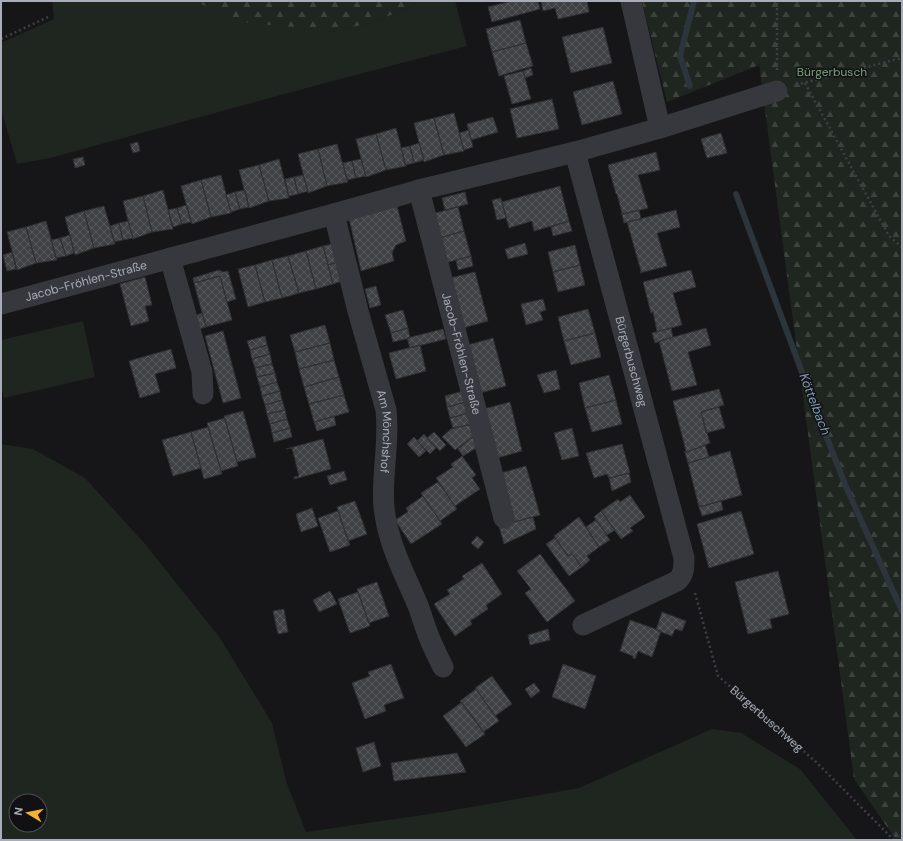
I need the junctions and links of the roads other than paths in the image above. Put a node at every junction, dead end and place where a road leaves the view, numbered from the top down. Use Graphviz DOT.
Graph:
graph roads {
  1 [pos="631,1"];
  2 [pos="777,91"];
  3 [pos="660,128"];
  4 [pos="575,152"];
  5 [pos="419,190"];
  6 [pos="334,214"];
  7 [pos="170,258"];
  8 [pos="1,304"];
  9 [pos="203,394"];
  10 [pos="504,518"];
  11 [pos="583,625"];
  12 [pos="443,667"];
  1 -- 3 [label="street"];
  2 -- 3 [label="street, Jacob-Fröhlen-Straße"];
  3 -- 4 [label="street, Jacob-Fröhlen-Straße"];
  4 -- 5 [label="street, Jacob-Fröhlen-Straße"];
  4 -- 11 [label="street, Bürgerbuschweg"];
  5 -- 6 [label="street, Jacob-Fröhlen-Straße"];
  5 -- 10 [label="street, Jacob-Fröhlen-Straße"];
  6 -- 7 [label="street, Jacob-Fröhlen-Straße"];
  6 -- 12 [label="street, Am Mönchshof"];
  7 -- 8 [label="street, Jacob-Fröhlen-Straße"];
  7 -- 9 [label="street"];
}
